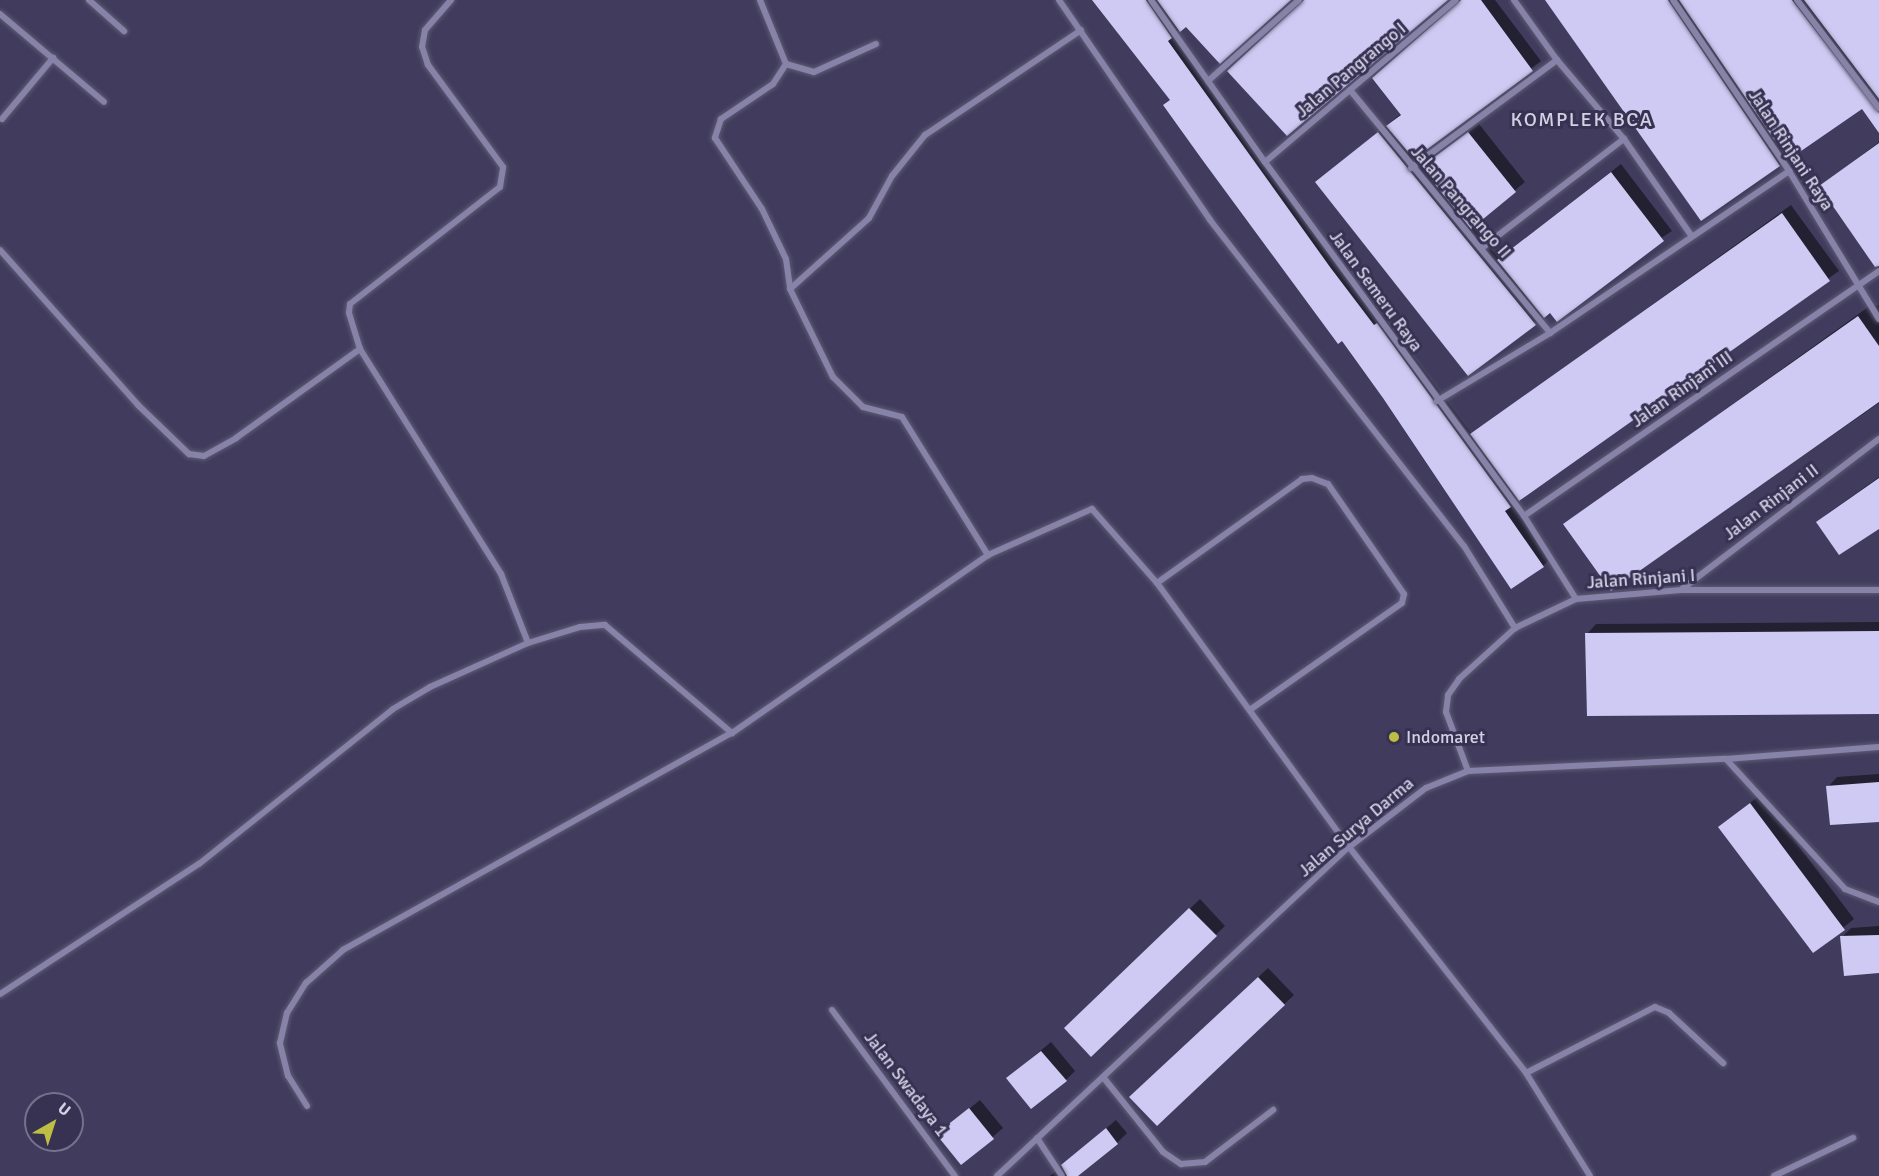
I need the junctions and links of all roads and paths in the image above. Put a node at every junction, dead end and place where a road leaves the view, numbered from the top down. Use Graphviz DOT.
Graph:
graph roads {
  1 [pos="89,0"];
  2 [pos="451,0"];
  3 [pos="760,0"];
  4 [pos="1059,0"];
  5 [pos="1152,0"];
  6 [pos="1299,0"];
  7 [pos="1456,0"];
  8 [pos="1514,0"];
  9 [pos="1673,0"];
  10 [pos="1797,0"];
  11 [pos="0,14"];
  12 [pos="1081,30"];
  13 [pos="124,31"];
  14 [pos="876,44"];
  15 [pos="53,58"];
  16 [pos="1557,60"];
  17 [pos="786,64"];
  18 [pos="1208,81"];
  19 [pos="1350,90"];
  20 [pos="104,102"];
  21 [pos="1879,108"];
  22 [pos="2,119"];
  23 [pos="1624,139"];
  24 [pos="1264,162"];
  25 [pos="1411,168"];
  26 [pos="1789,171"];
  27 [pos="1691,235"];
  28 [pos="1483,247"];
  29 [pos="0,250"];
  30 [pos="1879,271"];
  31 [pos="1857,287"];
  32 [pos="790,289"];
  33 [pos="1879,319"];
  34 [pos="1550,333"];
  35 [pos="360,348"];
  36 [pos="1437,401"];
  37 [pos="1879,439"];
  38 [pos="1524,516"];
  39 [pos="988,555"];
  40 [pos="1157,583"];
  41 [pos="1681,590"];
  42 [pos="1879,590"];
  43 [pos="1576,599"];
  44 [pos="1515,628"];
  45 [pos="528,644"];
  46 [pos="1251,709"];
  47 [pos="732,733"];
  48 [pos="1879,747"];
  49 [pos="1726,759"];
  50 [pos="1468,771"];
  51 [pos="1349,847"];
  52 [pos="1879,902"];
  53 [pos="0,994"];
  54 [pos="832,1010"];
  55 [pos="1723,1063"];
  56 [pos="1526,1073"];
  57 [pos="1103,1077"];
  58 [pos="307,1107"];
  59 [pos="1273,1110"];
  60 [pos="1037,1138"];
  61 [pos="1853,1138"];
  62 [pos="955,1176"];
  63 [pos="997,1176"];
  64 [pos="1062,1176"];
  65 [pos="1590,1176"];
  66 [pos="1774,1176"];
  1 -- 13 [label="street"];
  2 -- 35 [label="street"];
  3 -- 17 [label="street"];
  4 -- 12 [label="street"];
  5 -- 18 [label="street, Jalan Semeru Raya"];
  6 -- 18 [label="street"];
  7 -- 19 [label="street, Jalan Pangrango I"];
  8 -- 16 [label="street"];
  9 -- 26 [label="street, Jalan Rinjani Raya"];
  10 -- 21 [label="street"];
  11 -- 15 [label="street"];
  12 -- 32 [label="street"];
  12 -- 44 [label="street"];
  14 -- 17 [label="street"];
  15 -- 20 [label="street"];
  15 -- 22 [label="street"];
  16 -- 23 [label="street"];
  16 -- 25 [label="street"];
  17 -- 32 [label="street"];
  18 -- 24 [label="street, Jalan Semeru Raya"];
  19 -- 24 [label="street, Jalan Pangrango I"];
  19 -- 25 [label="street, Jalan Pangrango II"];
  23 -- 27 [label="street"];
  23 -- 28 [label="street"];
  24 -- 36 [label="street, Jalan Semeru Raya"];
  25 -- 28 [label="street, Jalan Pangrango II"];
  26 -- 27 [label="street"];
  26 -- 31 [label="street, Jalan Rinjani Raya"];
  27 -- 34 [label="street"];
  28 -- 34 [label="street, Jalan Pangrango II"];
  29 -- 35 [label="street"];
  30 -- 31 [label="street, Jalan Rinjani III"];
  31 -- 33 [label="street, Jalan Rinjani Raya"];
  31 -- 38 [label="street, Jalan Rinjani III"];
  32 -- 39 [label="street"];
  34 -- 36 [label="street"];
  35 -- 45 [label="street"];
  36 -- 38 [label="street, Jalan Semeru Raya"];
  37 -- 41 [label="street, Jalan Rinjani II"];
  38 -- 43 [label="street, Jalan Semeru Raya"];
  39 -- 40 [label="street"];
  39 -- 47 [label="street"];
  40 -- 46 [label="street"];
  40 -- 46 [label="street"];
  41 -- 42 [label="street, Jalan Rinjani I"];
  41 -- 43 [label="street, Jalan Rinjani I"];
  43 -- 44 [label="street, Jalan Rinjani I"];
  44 -- 50 [label="street, Jalan Rinjani I"];
  45 -- 47 [label="street"];
  45 -- 53 [label="street"];
  46 -- 51 [label="street"];
  47 -- 58 [label="street"];
  48 -- 49 [label="street, Jalan Surya Darma"];
  49 -- 50 [label="street, Jalan Surya Darma"];
  49 -- 52 [label="street"];
  50 -- 51 [label="street, Jalan Surya Darma"];
  51 -- 56 [label="street"];
  51 -- 57 [label="street, Jalan Surya Darma"];
  54 -- 62 [label="street, Jalan Swadaya 1"];
  55 -- 56 [label="street"];
  56 -- 65 [label="street"];
  57 -- 59 [label="street"];
  57 -- 60 [label="street, Jalan Surya Darma"];
  60 -- 63 [label="street, Jalan Surya Darma"];
  60 -- 64 [label="street"];
  61 -- 66 [label="street"];
}
